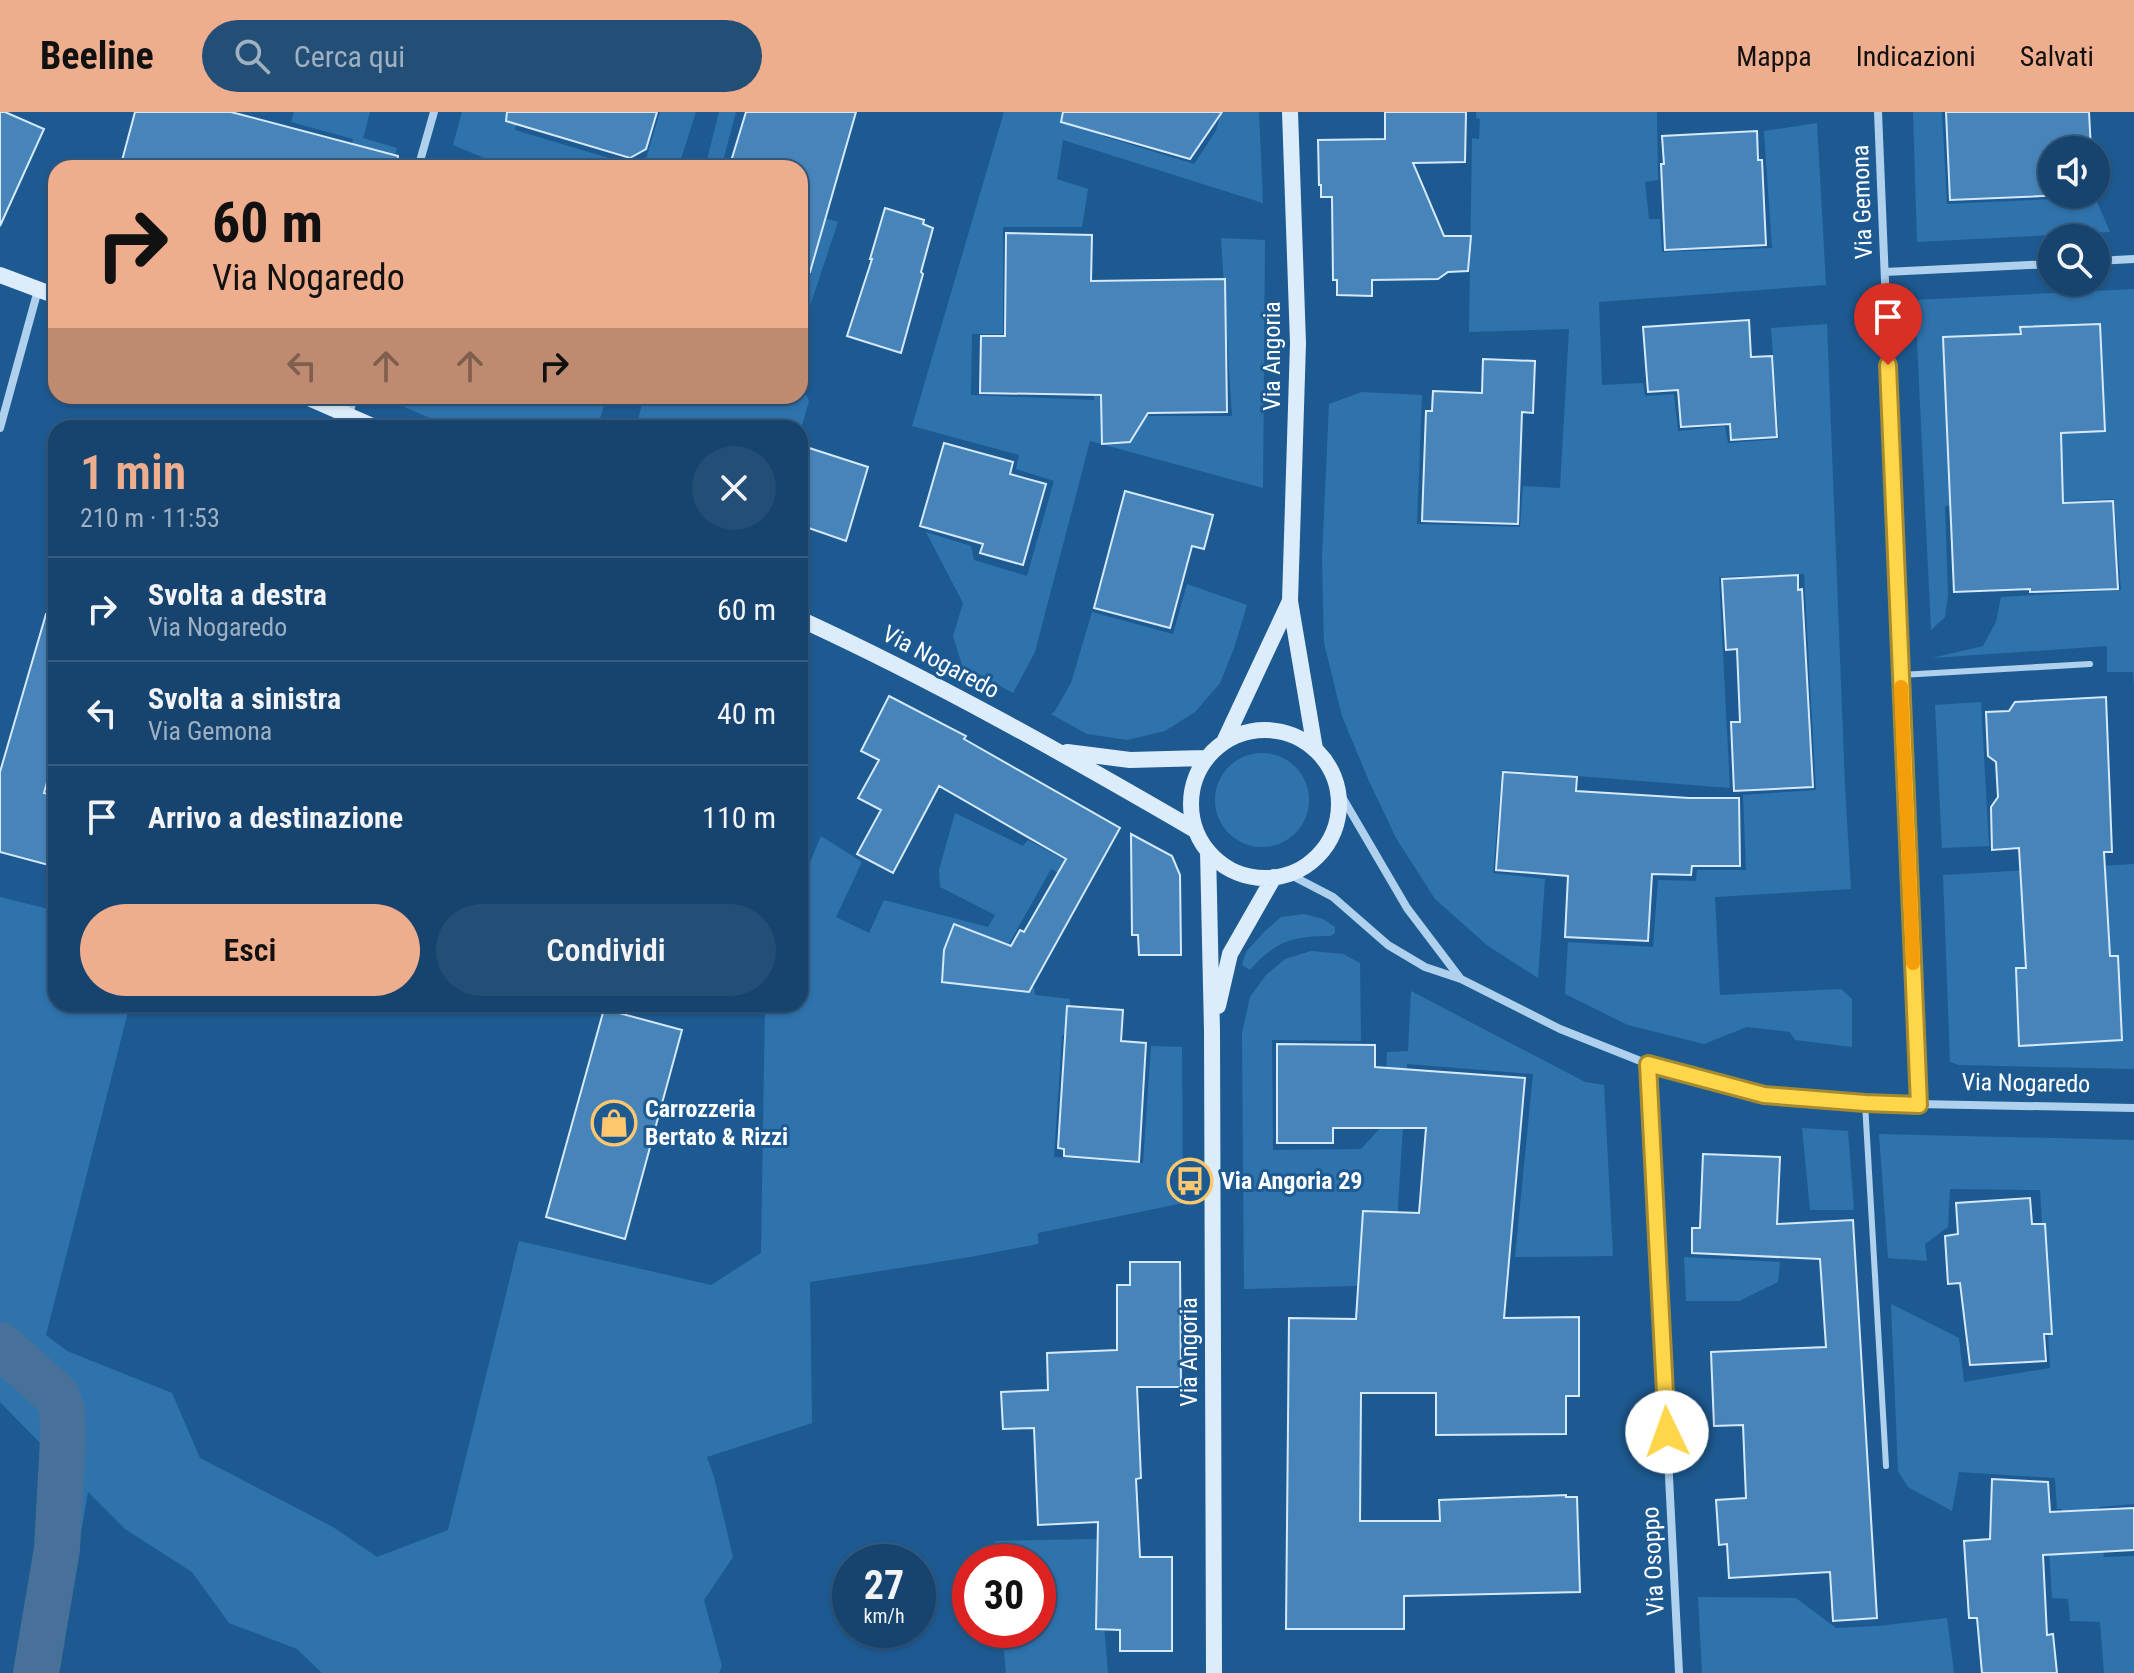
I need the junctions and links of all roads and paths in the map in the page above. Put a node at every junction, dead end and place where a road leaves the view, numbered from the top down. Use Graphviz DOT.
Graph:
graph roads {
  1 [pos="434,112"];
  2 [pos="1290,112"];
  3 [pos="1878,112"];
  4 [pos="420,160"];
  5 [pos="2134,259"];
  6 [pos="2110,260"];
  7 [pos="2038,265"];
  8 [pos="1885,272"];
  9 [pos="0,275"];
  10 [pos="39,289"];
  11 [pos="48,293"];
  12 [pos="323,404"];
  13 [pos="352,404"];
  14 [pos="349,415"];
  15 [pos="360,420"];
  16 [pos="0,428"];
  17 [pos="1290,601"];
  18 [pos="808,623"];
  19 [pos="2090,664"];
  20 [pos="1901,675"];
  21 [pos="1224,742"];
  22 [pos="1315,749"];
  23 [pos="1057,751"];
  24 [pos="1205,758"];
  25 [pos="1338,790"];
  26 [pos="1195,830"];
  27 [pos="1208,851"];
  28 [pos="1280,875"];
  29 [pos="1461,979"];
  30 [pos="1212,1031"];
  31 [pos="1648,1064"];
  32 [pos="1865,1103"];
  33 [pos="1919,1105"];
  34 [pos="2134,1108"];
  35 [pos="1886,1466"];
  36 [pos="1214,1673"];
  37 [pos="1679,1673"];
  1 -- 4 [label="street"];
  2 -- 17 [label="street, Via Angoria"];
  3 -- 8 [label="street, Via Gemona"];
  5 -- 6 [label="street"];
  7 -- 8 [label="street"];
  8 -- 20 [label="street, Via Gemona"];
  9 -- 10 [label="street"];
  10 -- 11 [label="street"];
  10 -- 16 [label="street"];
  12 -- 14 [label="street"];
  13 -- 14 [label="street"];
  14 -- 15 [label="street"];
  17 -- 21 [label="street, Via Angoria"];
  17 -- 22 [label="street, Via Angoria"];
  18 -- 23 [label="street, Via Nogaredo"];
  19 -- 20 [label="lane"];
  20 -- 33 [label="street, Via Gemona"];
  21 -- 22 [label="street"];
  21 -- 24 [label="street"];
  22 -- 25 [label="street"];
  23 -- 24 [label="street, Via Nogaredo"];
  23 -- 26 [label="street, Via Nogaredo"];
  24 -- 26 [label="street"];
  25 -- 28 [label="street"];
  25 -- 29 [label="street, Via Nogaredo"];
  26 -- 27 [label="street"];
  27 -- 28 [label="street"];
  27 -- 30 [label="street, Via Angoria"];
  28 -- 29 [label="street, Via Nogaredo"];
  28 -- 30 [label="street, Via Angoria"];
  29 -- 31 [label="street, Via Nogaredo"];
  30 -- 36 [label="street, Via Angoria"];
  31 -- 32 [label="street, Via Nogaredo"];
  31 -- 37 [label="street, Via Osoppo"];
  32 -- 33 [label="street, Via Nogaredo"];
  32 -- 35 [label="lane"];
  33 -- 34 [label="street, Via Nogaredo"];
}
